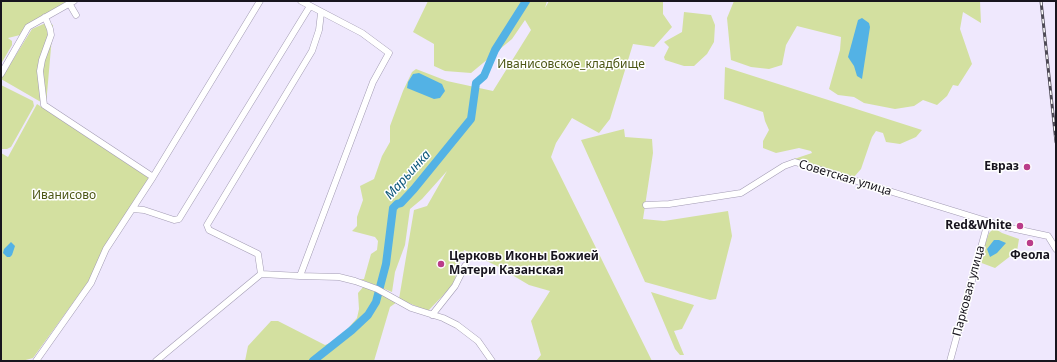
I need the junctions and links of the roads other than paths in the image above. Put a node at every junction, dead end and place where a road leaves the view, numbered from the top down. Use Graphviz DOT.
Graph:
graph roads {
  1 [pos="260,1"];
  2 [pos="301,1"];
  3 [pos="72,2"];
  4 [pos="310,6"];
  5 [pos="321,13"];
  6 [pos="77,15"];
  7 [pos="45,17"];
  8 [pos="1,74"];
  9 [pos="153,177"];
  10 [pos="646,205"];
  11 [pos="133,209"];
  12 [pos="988,222"];
  13 [pos="1056,249"];
  14 [pos="465,266"];
  15 [pos="261,274"];
  16 [pos="300,276"];
  17 [pos="432,314"];
  18 [pos="36,361"];
  19 [pos="156,361"];
  20 [pos="492,361"];
  21 [pos="950,361"];
  1 -- 9 [label="street"];
  2 -- 4 [label="street"];
  3 -- 6 [label="street"];
  3 -- 7 [label="street"];
  4 -- 5 [label="street"];
  4 -- 11 [label="street"];
  5 -- 15 [label="street"];
  5 -- 16 [label="street"];
  7 -- 8 [label="street"];
  7 -- 9 [label="street"];
  9 -- 11 [label="street"];
  10 -- 12 [label="street, Советская улица"];
  11 -- 18 [label="street"];
  12 -- 13 [label="street, Советская улица"];
  12 -- 21 [label="street, Парковая улица"];
  14 -- 17 [label="street"];
  15 -- 16 [label="street"];
  15 -- 19 [label="street"];
  16 -- 17 [label="street"];
  17 -- 20 [label="street"];
}
